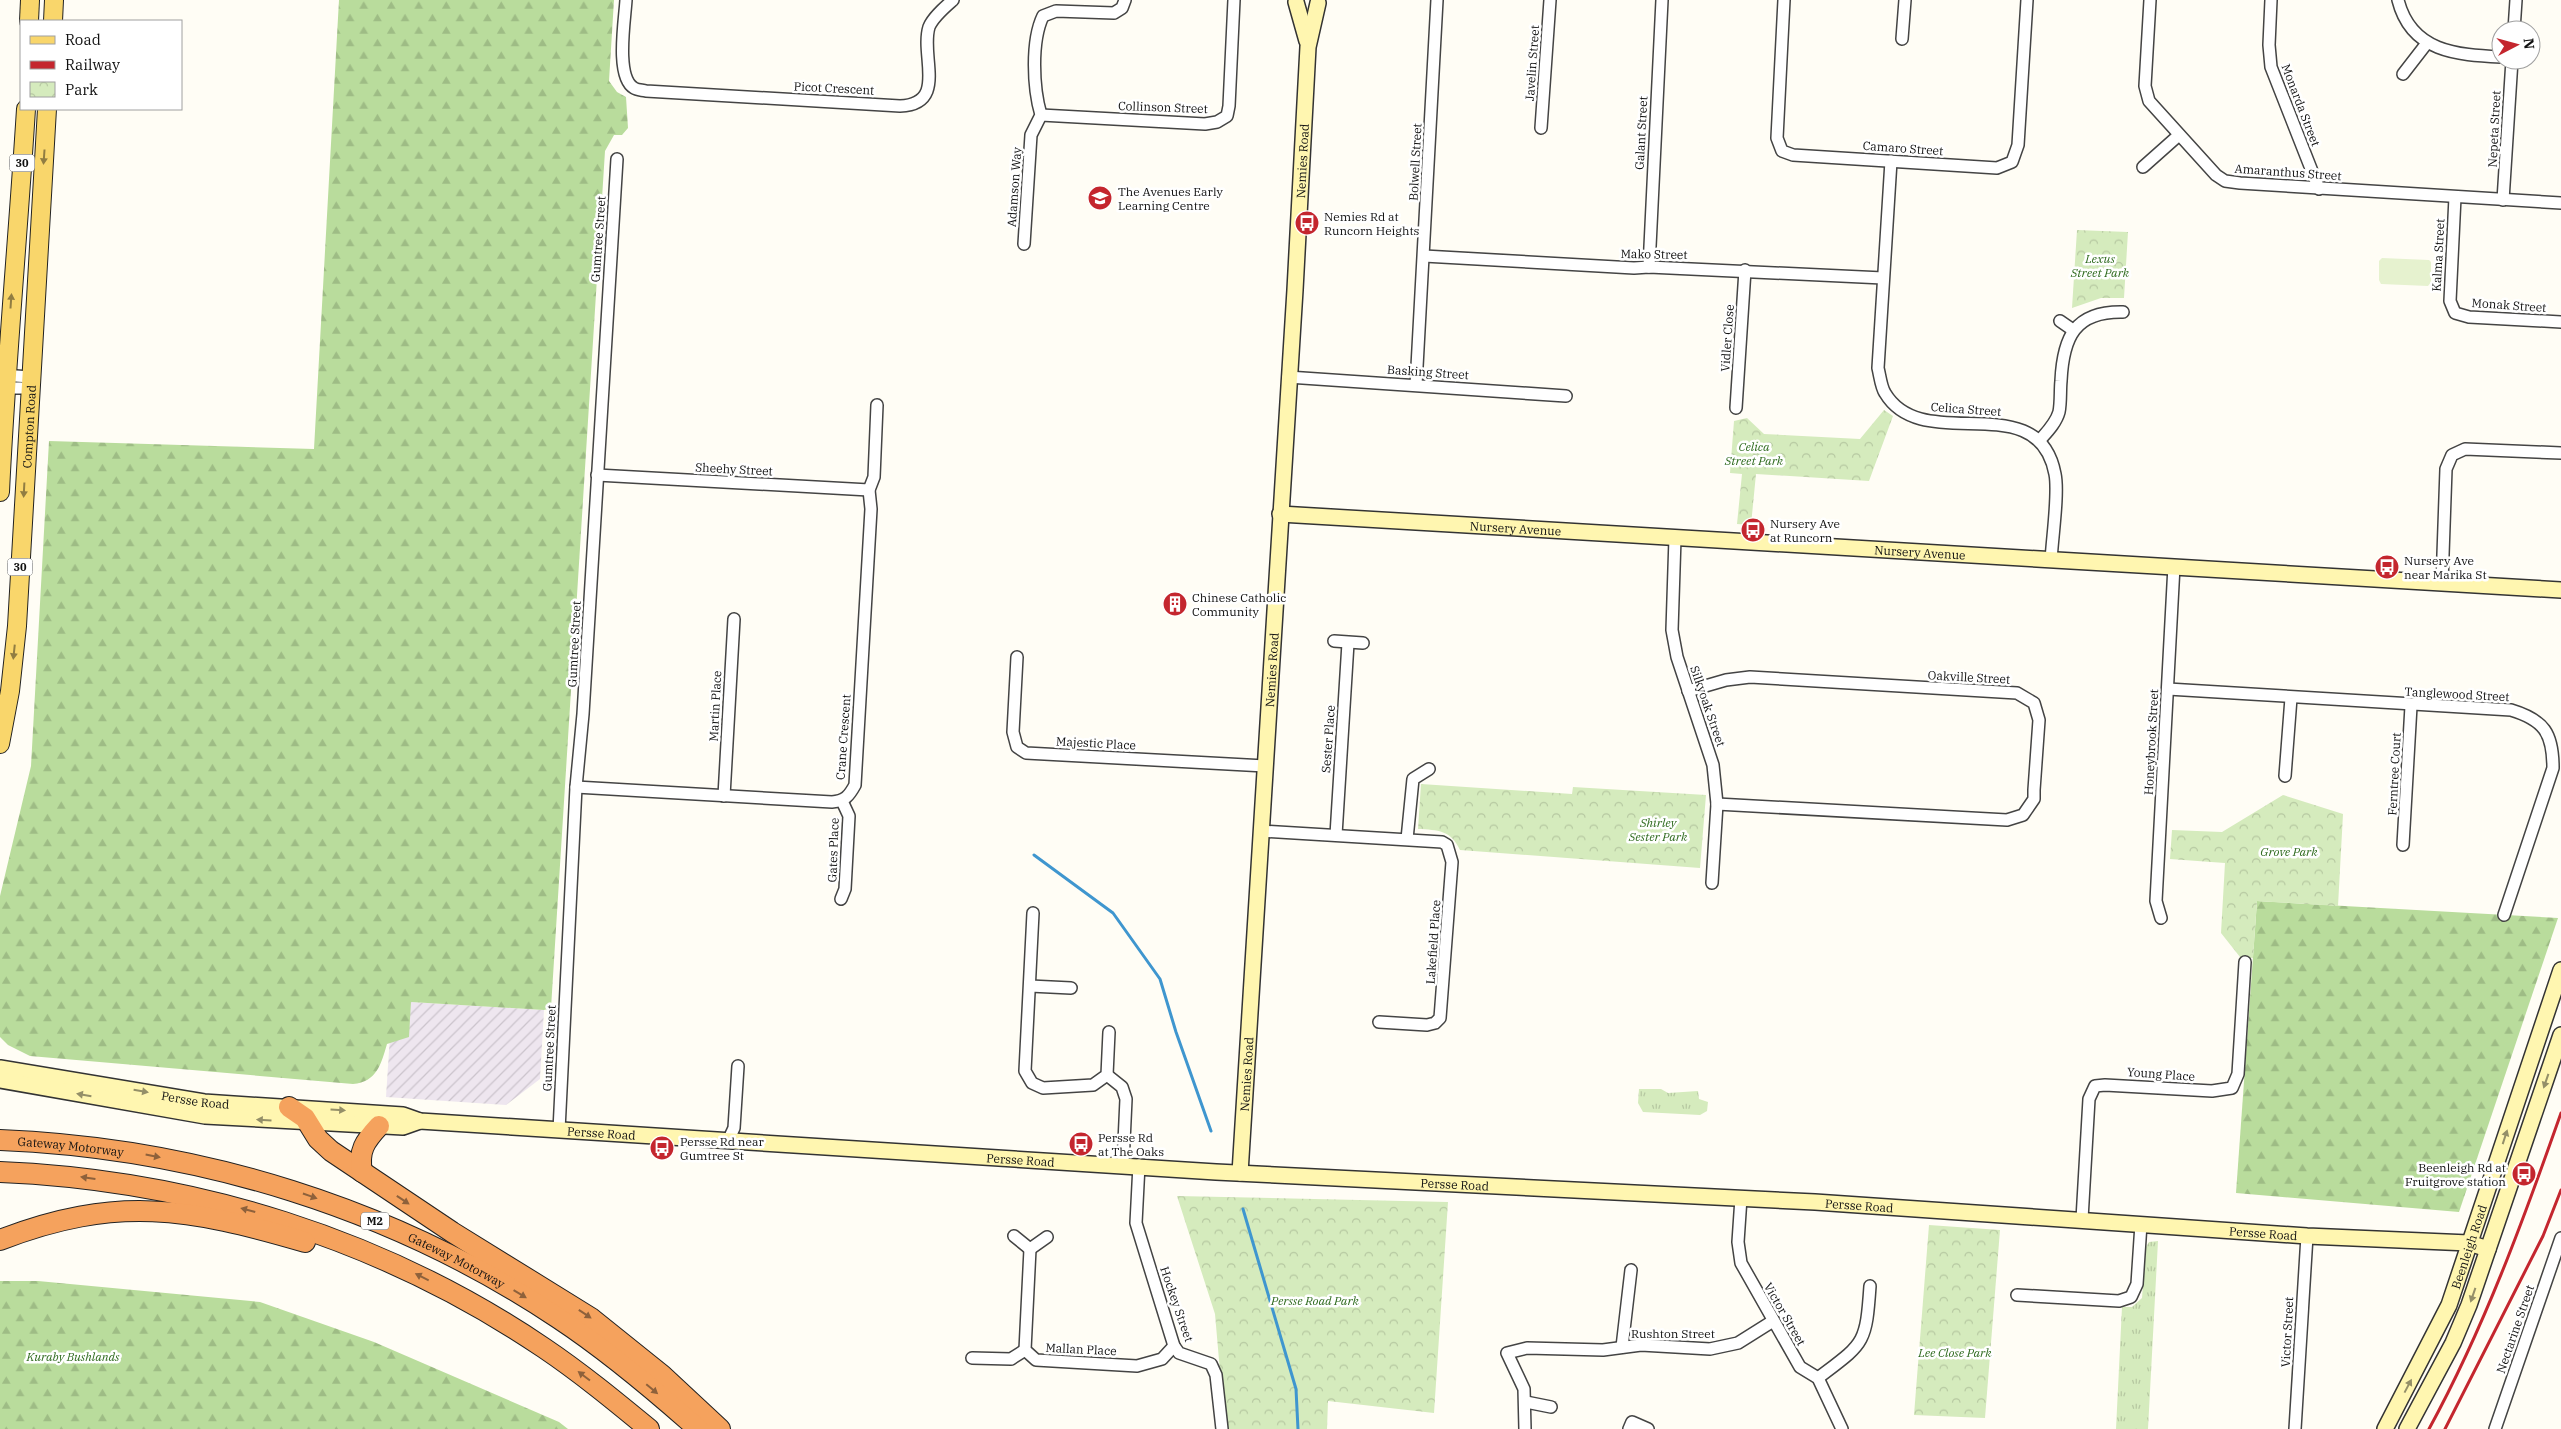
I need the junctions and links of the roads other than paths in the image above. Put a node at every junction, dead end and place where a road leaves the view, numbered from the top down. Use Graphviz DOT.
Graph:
graph roads {
  1 [pos="30,0"];
  2 [pos="54,0"];
  3 [pos="626,0"];
  4 [pos="952,0"];
  5 [pos="1125,0"];
  6 [pos="1234,0"];
  7 [pos="1437,0"];
  8 [pos="1550,0"];
  9 [pos="1662,0"];
  10 [pos="1784,0"];
  11 [pos="1905,0"];
  12 [pos="2027,0"];
  13 [pos="2150,0"];
  14 [pos="2271,0"];
  15 [pos="2398,0"];
  16 [pos="2516,0"];
  17 [pos="1295,1"];
  18 [pos="1319,2"];
  19 [pos="29,20"];
  20 [pos="53,20"];
  21 [pos="2515,20"];
  22 [pos="1902,39"];
  23 [pos="2427,43"];
  24 [pos="1308,47"];
  25 [pos="2491,56"];
  26 [pos="2511,70"];
  27 [pos="2403,74"];
  28 [pos="26,110"];
  29 [pos="47,110"];
  30 [pos="1041,114"];
  31 [pos="1541,128"];
  32 [pos="2179,135"];
  33 [pos="617,159"];
  34 [pos="1891,161"];
  35 [pos="2142,168"];
  36 [pos="2319,189"];
  37 [pos="2454,197"];
  38 [pos="2503,200"];
  39 [pos="2561,203"];
  40 [pos="1024,244"];
  41 [pos="1424,256"];
  42 [pos="1649,267"];
  43 [pos="1745,270"];
  44 [pos="1883,278"];
  45 [pos="2123,312"];
  46 [pos="2456,313"];
  47 [pos="2060,321"];
  48 [pos="2561,322"];
  49 [pos="2072,330"];
  50 [pos="4,351"];
  51 [pos="1288,377"];
  52 [pos="3,382"];
  53 [pos="30,383"];
  54 [pos="1416,385"];
  55 [pos="1566,396"];
  56 [pos="877,405"];
  57 [pos="1736,408"];
  58 [pos="2,428"];
  59 [pos="2040,440"];
  60 [pos="2561,453"];
  61 [pos="597,475"];
  62 [pos="869,490"];
  63 [pos="0,492"];
  64 [pos="1280,514"];
  65 [pos="1675,538"];
  66 [pos="2051,561"];
  67 [pos="2174,566"];
  68 [pos="2442,583"];
  69 [pos="2561,590"];
  70 [pos="734,618"];
  71 [pos="1334,641"];
  72 [pos="1348,643"];
  73 [pos="1363,643"];
  74 [pos="1017,657"];
  75 [pos="2168,689"];
  76 [pos="1688,691"];
  77 [pos="2291,698"];
  78 [pos="2412,706"];
  79 [pos="0,744"];
  80 [pos="1265,766"];
  81 [pos="1429,768"];
  82 [pos="2285,776"];
  83 [pos="576,787"];
  84 [pos="724,796"];
  85 [pos="842,802"];
  86 [pos="1716,804"];
  87 [pos="1260,831"];
  88 [pos="1336,835"];
  89 [pos="1407,839"];
  90 [pos="2403,845"];
  91 [pos="1712,883"];
  92 [pos="840,899"];
  93 [pos="1033,914"];
  94 [pos="2504,915"];
  95 [pos="2161,918"];
  96 [pos="2245,962"];
  97 [pos="2561,970"];
  98 [pos="1030,986"];
  99 [pos="1071,988"];
  100 [pos="1379,1022"];
  101 [pos="1109,1032"];
  102 [pos="2561,1035"];
  103 [pos="738,1066"];
  104 [pos="0,1068"];
  105 [pos="1107,1075"];
  106 [pos="0,1080"];
  107 [pos="290,1107"];
  108 [pos="420,1121"];
  109 [pos="309,1123"];
  110 [pos="379,1126"];
  111 [pos="559,1130"];
  112 [pos="0,1140"];
  113 [pos="728,1141"];
  114 [pos="1122,1164"];
  115 [pos="1139,1165"];
  116 [pos="0,1172"];
  117 [pos="362,1172"];
  118 [pos="1240,1173"];
  119 [pos="1742,1198"];
  120 [pos="2082,1219"];
  121 [pos="2141,1224"];
  122 [pos="1014,1236"];
  123 [pos="2307,1236"];
  124 [pos="1047,1237"];
  125 [pos="2561,1238"];
  126 [pos="0,1240"];
  127 [pos="2469,1243"];
  128 [pos="1030,1249"];
  129 [pos="2488,1249"];
  130 [pos="392,1262"];
  131 [pos="1631,1270"];
  132 [pos="1870,1286"];
  133 [pos="2017,1295"];
  134 [pos="1773,1321"];
  135 [pos="1174,1346"];
  136 [pos="1622,1347"];
  137 [pos="1025,1350"];
  138 [pos="972,1358"];
  139 [pos="1818,1378"];
  140 [pos="1526,1402"];
  141 [pos="1550,1407"];
  142 [pos="649,1429"];
  143 [pos="698,1429"];
  144 [pos="720,1429"];
  145 [pos="1222,1429"];
  146 [pos="1525,1429"];
  147 [pos="1629,1429"];
  148 [pos="1648,1429"];
  149 [pos="1842,1429"];
  150 [pos="2295,1429"];
  151 [pos="2385,1429"];
  152 [pos="2407,1429"];
  153 [pos="2495,1429"];
  1 -- 19 [label="main road"];
  2 -- 20 [label="main road"];
  3 -- 4 [label="street, Picot Crescent"];
  5 -- 30 [label="street"];
  6 -- 30 [label="street, Collinson Street"];
  7 -- 41 [label="street, Bolwell Street"];
  8 -- 31 [label="street, Javelin Street"];
  9 -- 42 [label="street, Galant Street"];
  10 -- 34 [label="street, Camaro Street"];
  11 -- 22 [label="street"];
  12 -- 34 [label="street, Camaro Street"];
  13 -- 32 [label="street, Amaranthus Street"];
  14 -- 36 [label="street, Monarda Street"];
  15 -- 23 [label="street"];
  16 -- 21 [label="street"];
  17 -- 18 [label="street"];
  17 -- 24 [label="street, Nemies Road"];
  18 -- 24 [label="street, Nemies Road"];
  23 -- 25 [label="street"];
  23 -- 27 [label="street"];
  24 -- 51 [label="street, Nemies Road"];
  26 -- 38 [label="street, Nepeta Street"];
  50 -- 28 [label="main road, Compton Road / 30, one-way"];
  29 -- 53 [label="main road, Compton Road / 30, one-way"];
  30 -- 40 [label="street, Adamson Way"];
  32 -- 35 [label="street"];
  32 -- 36 [label="street, Amaranthus Street"];
  33 -- 61 [label="street, Gumtree Street"];
  34 -- 44 [label="street, Celica Street"];
  36 -- 37 [label="street, Amaranthus Street"];
  37 -- 38 [label="street, Amaranthus Street"];
  37 -- 46 [label="street, Kalma Street"];
  38 -- 39 [label="street, Amaranthus Street"];
  41 -- 42 [label="street, Mako Street"];
  41 -- 54 [label="street, Bolwell Street"];
  42 -- 43 [label="street, Mako Street"];
  43 -- 44 [label="street, Mako Street"];
  43 -- 57 [label="street, Vidler Close"];
  44 -- 59 [label="street, Celica Street"];
  45 -- 49 [label="street"];
  46 -- 48 [label="street, Monak Street"];
  47 -- 49 [label="street"];
  49 -- 59 [label="street"];
  50 -- 52 [label="main road, Compton Road / 30"];
  51 -- 54 [label="street, Basking Street"];
  51 -- 64 [label="street, Nemies Road"];
  52 -- 53 [label="street"];
  52 -- 58 [label="main road, Compton Road / 30"];
  53 -- 79 [label="main road, Compton Road / 30, one-way"];
  54 -- 55 [label="street, Basking Street"];
  56 -- 62 [label="street, Crane Crescent"];
  58 -- 63 [label="main road, Compton Road / 30"];
  59 -- 66 [label="street"];
  60 -- 68 [label="street"];
  61 -- 62 [label="street, Sheehy Street"];
  61 -- 83 [label="street, Gumtree Street"];
  62 -- 85 [label="street, Crane Crescent"];
  64 -- 65 [label="street, Nursery Avenue"];
  64 -- 80 [label="street, Nemies Road"];
  65 -- 66 [label="street, Nursery Avenue"];
  65 -- 76 [label="street, Silkyoak Street"];
  66 -- 67 [label="street, Nursery Avenue"];
  67 -- 68 [label="street, Nursery Avenue"];
  67 -- 75 [label="street, Honeybrook Street"];
  68 -- 69 [label="street, Nursery Avenue"];
  70 -- 84 [label="street, Martin Place"];
  71 -- 72 [label="street"];
  72 -- 73 [label="street"];
  72 -- 88 [label="street, Sester Place"];
  74 -- 80 [label="street, Majestic Place"];
  75 -- 77 [label="street, Tanglewood Street"];
  75 -- 95 [label="street, Honeybrook Street"];
  76 -- 86 [label="street, Silkyoak Street"];
  76 -- 86 [label="street, Oakville Street"];
  77 -- 78 [label="street, Tanglewood Street"];
  77 -- 82 [label="street"];
  78 -- 90 [label="street, Ferntree Court"];
  78 -- 94 [label="street, Tanglewood Street"];
  80 -- 87 [label="street, Nemies Road"];
  81 -- 89 [label="street"];
  83 -- 84 [label="street"];
  83 -- 111 [label="street, Gumtree Street"];
  84 -- 85 [label="street"];
  85 -- 92 [label="street, Gates Place"];
  86 -- 91 [label="street, Silkyoak Street"];
  87 -- 88 [label="street, Lakefield Place"];
  87 -- 118 [label="street, Nemies Road"];
  88 -- 89 [label="street, Lakefield Place"];
  89 -- 100 [label="street, Lakefield Place"];
  93 -- 98 [label="street"];
  96 -- 120 [label="street, Young Place"];
  127 -- 97 [label="street, Beenleigh Road, one-way"];
  98 -- 99 [label="street"];
  98 -- 105 [label="street"];
  101 -- 105 [label="street"];
  102 -- 129 [label="street, Beenleigh Road, one-way"];
  103 -- 113 [label="street"];
  104 -- 107 [label="street, Persse Road, one-way"];
  105 -- 114 [label="street"];
  109 -- 106 [label="street, Persse Road, one-way"];
  107 -- 108 [label="street, Persse Road, one-way"];
  107 -- 109 [label="highway"];
  108 -- 110 [label="street, Persse Road"];
  108 -- 111 [label="street, Persse Road"];
  109 -- 110 [label="street, Persse Road"];
  109 -- 117 [label="highway"];
  110 -- 117 [label="highway"];
  111 -- 113 [label="street, Persse Road"];
  112 -- 143 [label="highway, Gateway Motorway / M2, one-way"];
  113 -- 114 [label="street, Persse Road"];
  114 -- 115 [label="street, Persse Road"];
  115 -- 118 [label="street, Persse Road"];
  115 -- 135 [label="street, Hockey Street"];
  130 -- 116 [label="highway, M2, one-way"];
  117 -- 144 [label="highway, one-way"];
  118 -- 119 [label="street, Persse Road"];
  119 -- 120 [label="street, Persse Road"];
  119 -- 134 [label="street, Victor Street"];
  120 -- 121 [label="street, Persse Road"];
  121 -- 123 [label="street, Persse Road"];
  121 -- 133 [label="street"];
  122 -- 128 [label="street"];
  123 -- 127 [label="street, Persse Road"];
  123 -- 150 [label="street, Victor Street"];
  124 -- 128 [label="street"];
  125 -- 153 [label="street, Nectarine Street"];
  126 -- 130 [label="highway"];
  127 -- 129 [label="street, Persse Road"];
  151 -- 127 [label="street, Beenleigh Road, one-way"];
  128 -- 137 [label="street"];
  129 -- 152 [label="street, Beenleigh Road, one-way"];
  142 -- 130 [label="highway, M2, one-way"];
  131 -- 136 [label="street"];
  132 -- 139 [label="street"];
  134 -- 136 [label="street, Rushton Street"];
  134 -- 139 [label="street, Victor Street"];
  135 -- 137 [label="street, Mallan Place"];
  135 -- 145 [label="street, Hockey Street"];
  136 -- 140 [label="street, Rushton Street"];
  137 -- 138 [label="street"];
  139 -- 149 [label="street, Victor Street"];
  140 -- 141 [label="street"];
  140 -- 146 [label="street"];
  147 -- 148 [label="street"];
}
